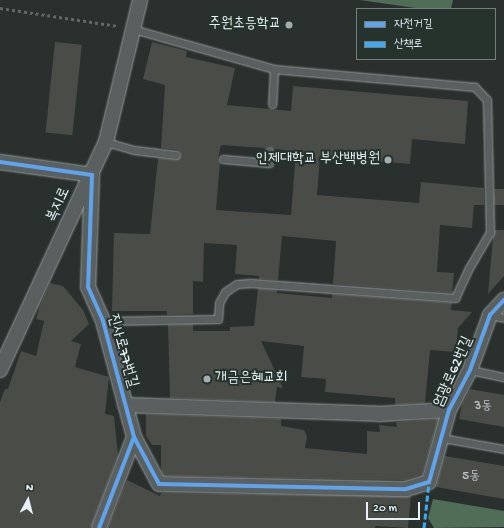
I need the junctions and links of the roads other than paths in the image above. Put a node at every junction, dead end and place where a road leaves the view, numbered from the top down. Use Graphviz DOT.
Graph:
graph roads {
  1 [pos="140,0"];
  2 [pos="133,29"];
  3 [pos="274,69"];
  4 [pos="272,104"];
  5 [pos="106,142"];
  6 [pos="269,151"];
  7 [pos="176,155"];
  8 [pos="223,159"];
  9 [pos="0,162"];
  10 [pos="92,175"];
  11 [pos="504,300"];
  12 [pos="497,316"];
  13 [pos="103,321"];
  14 [pos="0,370"];
  15 [pos="470,370"];
  16 [pos="504,377"];
  17 [pos="125,405"];
  18 [pos="449,410"];
  19 [pos="134,437"];
  20 [pos="442,438"];
  21 [pos="504,449"];
  22 [pos="429,482"];
  23 [pos="99,528"];
  1 -- 2 [label="street, 복지로"];
  2 -- 3 [label="lane"];
  2 -- 5 [label="street, 복지로"];
  3 -- 4 [label="lane"];
  3 -- 13 [label="lane"];
  5 -- 7 [label="lane"];
  5 -- 10 [label="street, 복지로"];
  6 -- 8 [label="lane"];
  9 -- 10 [label="street"];
  10 -- 13 [label="street, 진사로77번길"];
  10 -- 14 [label="street, 복지로"];
  11 -- 12 [label="street, 엄광로62번길"];
  12 -- 15 [label="street, 엄광로62번길"];
  13 -- 17 [label="street, 진사로77번길"];
  15 -- 16 [label="lane"];
  15 -- 18 [label="street, 엄광로62번길"];
  17 -- 18 [label="street"];
  17 -- 19 [label="street, 진사로77번길"];
  18 -- 20 [label="street, 엄광로62번길"];
  19 -- 22 [label="street, 진사로77번길"];
  19 -- 23 [label="street"];
  20 -- 21 [label="lane"];
  20 -- 22 [label="street, 엄광로62번길"];
}
